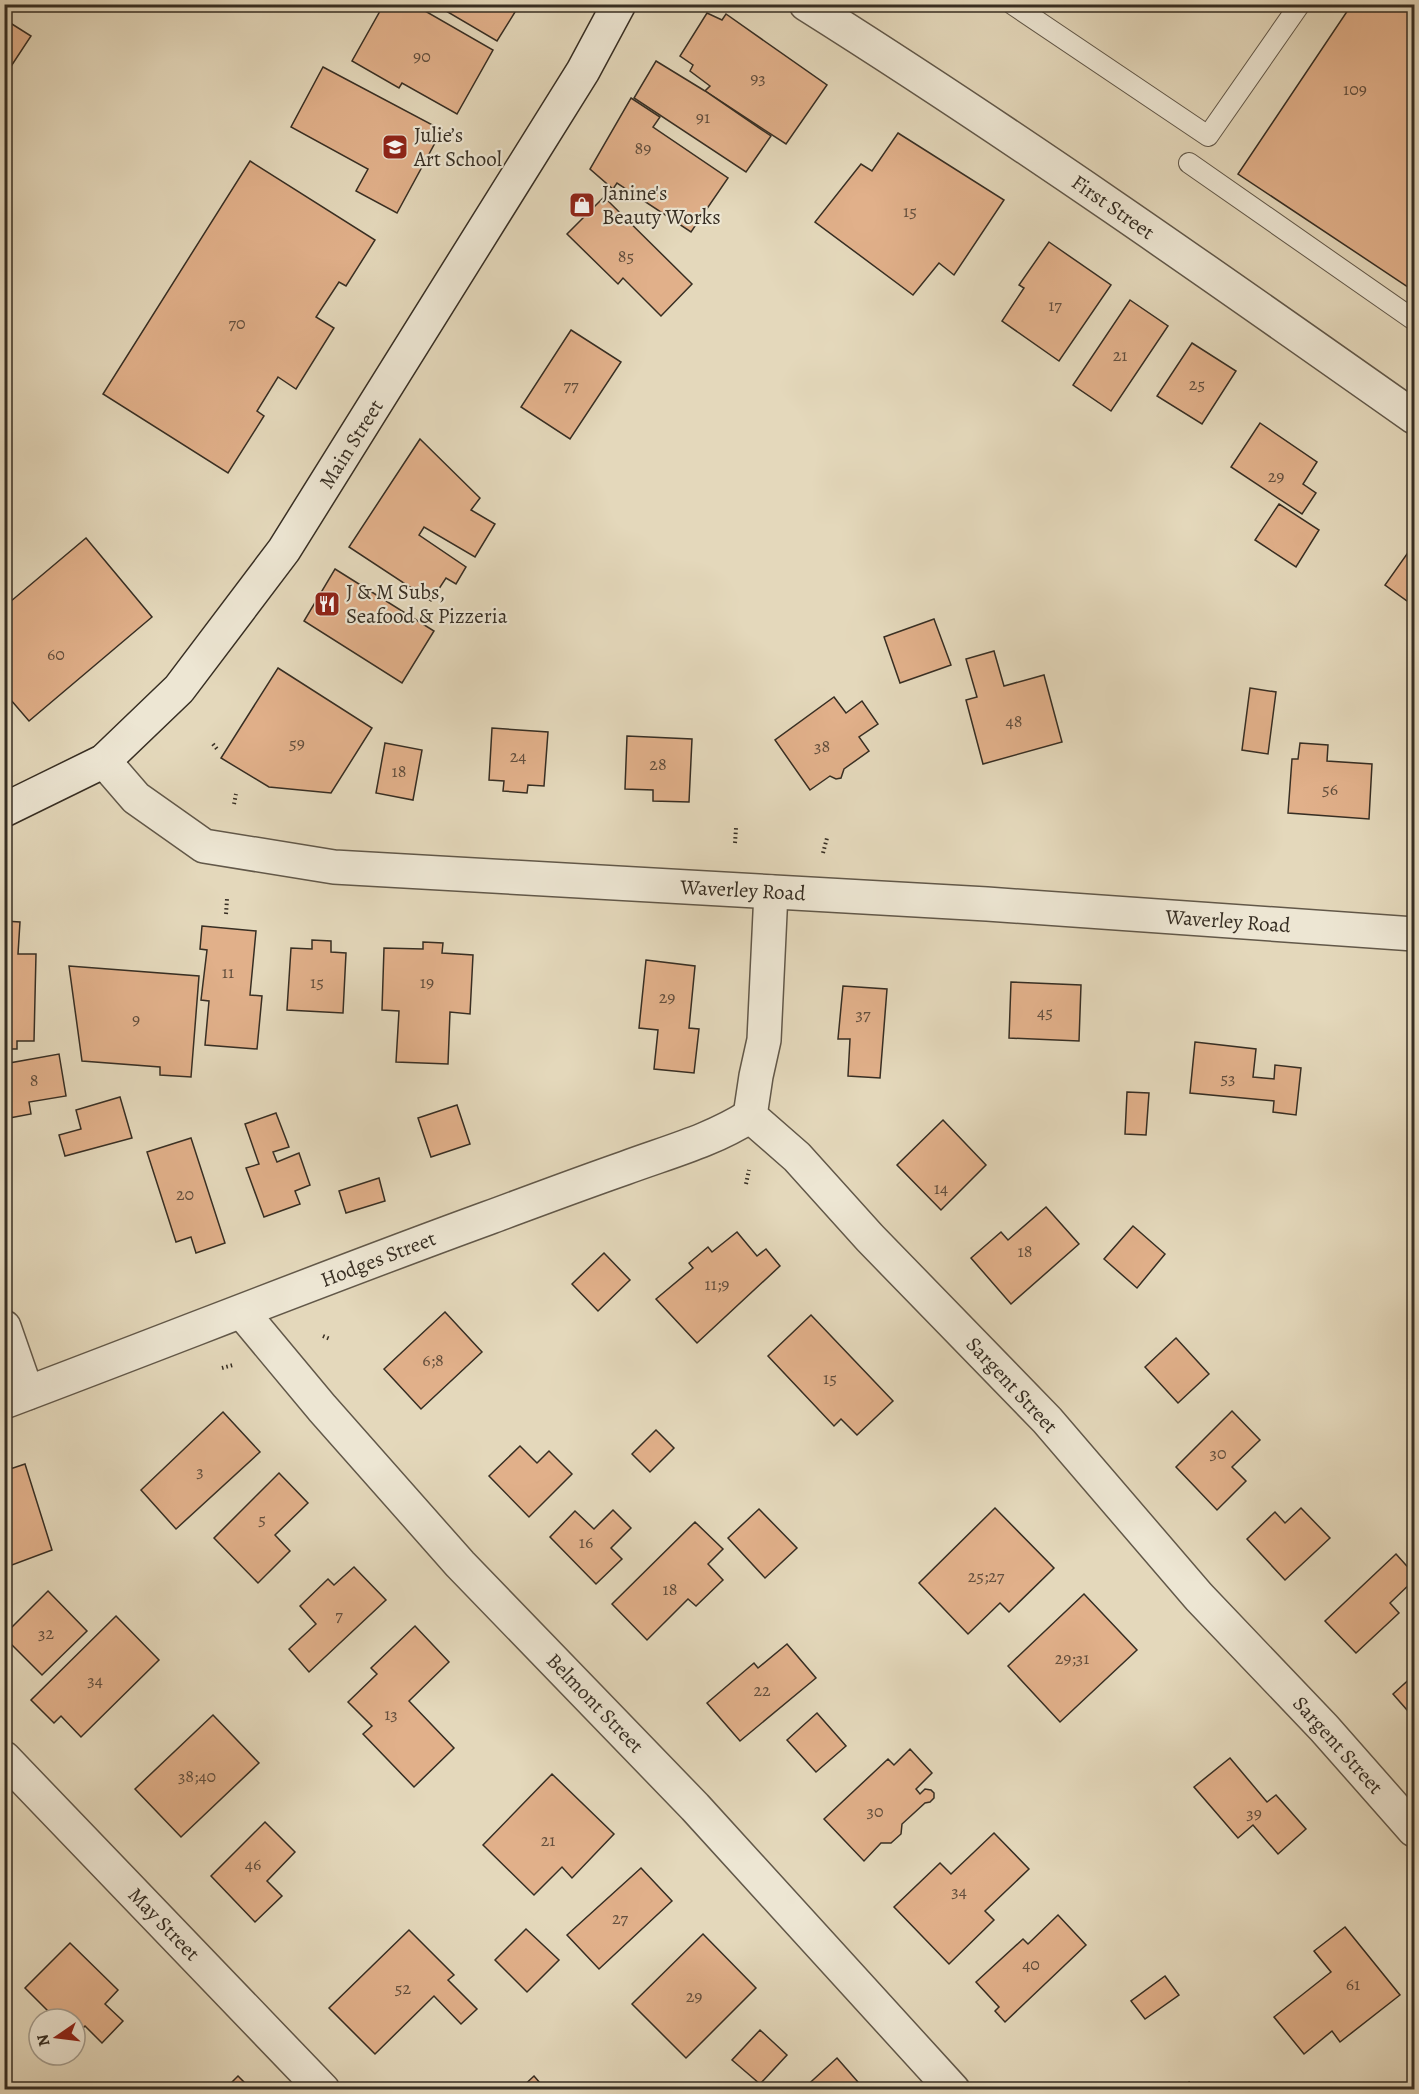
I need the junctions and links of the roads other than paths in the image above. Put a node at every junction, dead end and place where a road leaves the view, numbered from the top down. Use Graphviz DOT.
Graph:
graph roads {
  1 [pos="619,4"];
  2 [pos="806,4"];
  3 [pos="1012,4"];
  4 [pos="1300,4"];
  5 [pos="1189,163"];
  6 [pos="1414,320"];
  7 [pos="1414,417"];
  8 [pos="104,761"];
  9 [pos="4,810"];
  10 [pos="771,892"];
  11 [pos="1414,934"];
  12 [pos="750,1116"];
  13 [pos="242,1312"];
  14 [pos="4,1327"];
  15 [pos="16,1398"];
  16 [pos="4,1758"];
  17 [pos="1414,1830"];
  18 [pos="323,2090"];
  19 [pos="953,2090"];
  1 -- 8 [label="street, Main Street"];
  2 -- 7 [label="street, First Street"];
  3 -- 4 [label="lane"];
  5 -- 6 [label="lane"];
  8 -- 9 [label="street, Main Street"];
  8 -- 10 [label="street, Waverley Road"];
  10 -- 11 [label="street, Waverley Road"];
  10 -- 12 [label="street"];
  12 -- 13 [label="street, Hodges Street"];
  12 -- 17 [label="street, Sargent Street"];
  13 -- 15 [label="street, Hodges Street"];
  13 -- 19 [label="street, Belmont Street"];
  14 -- 15 [label="street"];
  16 -- 18 [label="street, May Street"];
}
